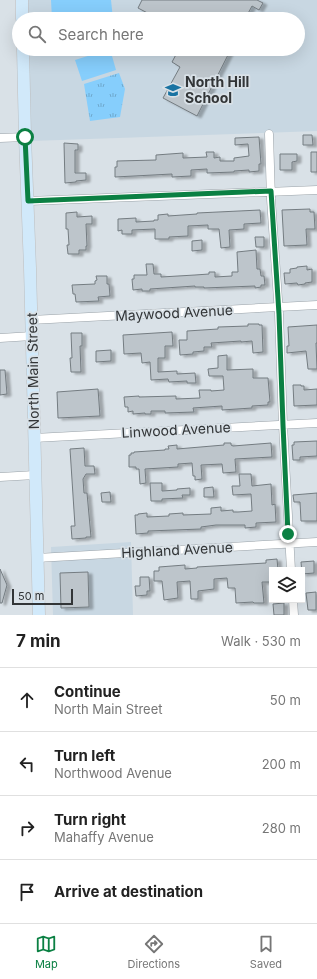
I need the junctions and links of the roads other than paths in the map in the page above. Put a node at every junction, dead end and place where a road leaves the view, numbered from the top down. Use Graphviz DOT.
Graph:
graph roads {
  1 [pos="22,0"];
  2 [pos="22,12"];
  3 [pos="23,56"];
  4 [pos="25,132"];
  5 [pos="269,134"];
  6 [pos="0,138"];
  7 [pos="317,190"];
  8 [pos="271,191"];
  9 [pos="28,201"];
  10 [pos="317,305"];
  11 [pos="278,307"];
  12 [pos="31,320"];
  13 [pos="32,336"];
  14 [pos="0,338"];
  15 [pos="317,423"];
  16 [pos="283,425"];
  17 [pos="34,438"];
  18 [pos="35,475"];
  19 [pos="0,477"];
  20 [pos="317,542"];
  21 [pos="289,543"];
  22 [pos="37,558"];
  23 [pos="291,567"];
  24 [pos="293,603"];
  25 [pos="39,615"];
  26 [pos="294,615"];
  1 -- 2 [label="main road"];
  3 -- 4 [label="main road, North Main Street"];
  4 -- 6 [label="street"];
  4 -- 9 [label="main road, North Main Street"];
  5 -- 8 [label="street"];
  7 -- 8 [label="street"];
  8 -- 9 [label="street"];
  8 -- 11 [label="street"];
  9 -- 12 [label="main road, North Main Street"];
  10 -- 11 [label="street, Maywood Avenue"];
  11 -- 12 [label="street, Maywood Avenue"];
  11 -- 16 [label="street"];
  12 -- 13 [label="main road, North Main Street"];
  13 -- 14 [label="street"];
  13 -- 17 [label="main road, North Main Street"];
  15 -- 16 [label="street, Linwood Avenue"];
  16 -- 17 [label="street, Linwood Avenue"];
  16 -- 21 [label="street"];
  17 -- 18 [label="main road, North Main Street"];
  18 -- 19 [label="street"];
  18 -- 22 [label="main road, North Main Street"];
  20 -- 21 [label="street, Highland Avenue"];
  21 -- 22 [label="street, Highland Avenue"];
  21 -- 23 [label="street"];
  22 -- 25 [label="main road, North Main Street"];
  24 -- 26 [label="street"];
}
